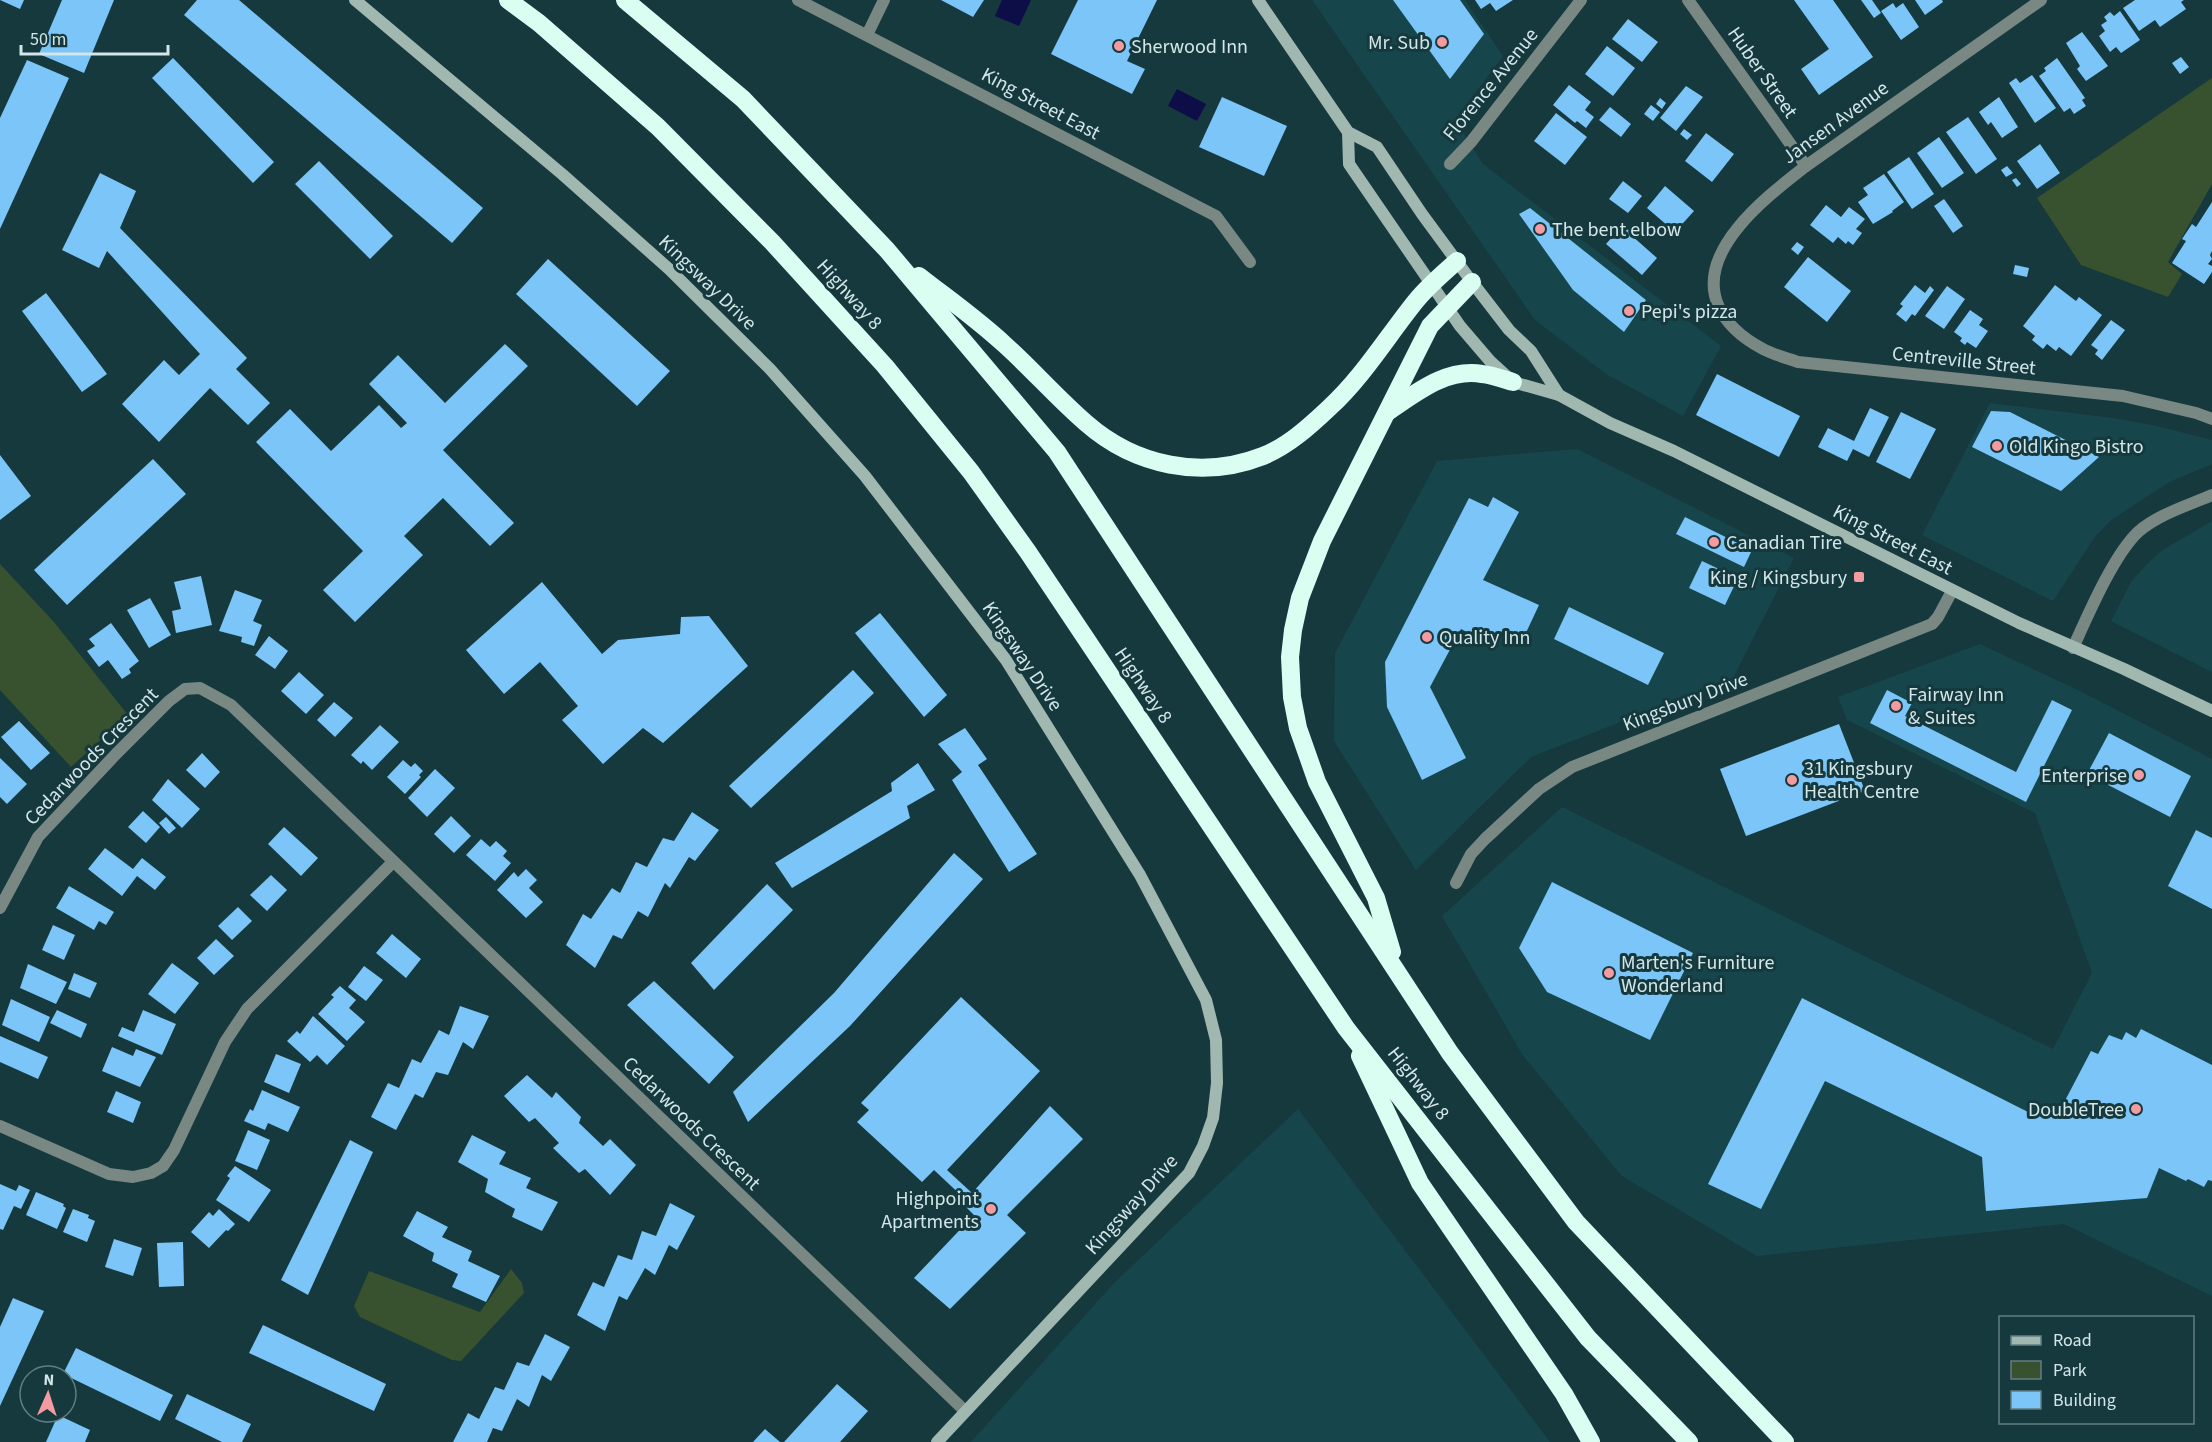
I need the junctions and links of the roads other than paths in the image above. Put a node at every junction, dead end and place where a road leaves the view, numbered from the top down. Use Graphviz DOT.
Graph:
graph roads {
  1 [pos="355,0"];
  2 [pos="508,0"];
  3 [pos="625,0"];
  4 [pos="798,0"];
  5 [pos="885,0"];
  6 [pos="1258,0"];
  7 [pos="1581,0"];
  8 [pos="1688,0"];
  9 [pos="2041,0"];
  10 [pos="867,34"];
  11 [pos="1348,132"];
  12 [pos="1450,164"];
  13 [pos="1806,166"];
  14 [pos="887,250"];
  15 [pos="1457,261"];
  16 [pos="1250,262"];
  17 [pos="1472,282"];
  18 [pos="1430,285"];
  19 [pos="1447,308"];
  20 [pos="1724,317"];
  21 [pos="1513,382"];
  22 [pos="1559,395"];
  23 [pos="1387,412"];
  24 [pos="2212,419"];
  25 [pos="2212,495"];
  26 [pos="1952,591"];
  27 [pos="2073,648"];
  28 [pos="2212,711"];
  29 [pos="393,862"];
  30 [pos="1456,883"];
  31 [pos="0,908"];
  32 [pos="1397,971"];
  33 [pos="1346,1028"];
  34 [pos="0,1126"];
  35 [pos="965,1411"];
  36 [pos="937,1442"];
  37 [pos="1591,1442"];
  38 [pos="1689,1442"];
  39 [pos="1785,1442"];
  1 -- 35 [label="street, Kingsway Drive"];
  2 -- 33 [label="highway, Highway 8"];
  3 -- 14 [label="highway"];
  4 -- 10 [label="street, King Street East"];
  5 -- 10 [label="street"];
  6 -- 11 [label="street"];
  7 -- 12 [label="street, Florence Avenue"];
  8 -- 13 [label="street, Huber Street"];
  9 -- 13 [label="street, Jansen Avenue"];
  10 -- 16 [label="street, King Street East"];
  11 -- 15 [label="street"];
  11 -- 18 [label="street, King Street East"];
  13 -- 20 [label="street, Jansen Avenue"];
  14 -- 18 [label="highway"];
  14 -- 32 [label="highway"];
  15 -- 17 [label="street"];
  15 -- 18 [label="highway"];
  17 -- 19 [label="highway"];
  17 -- 22 [label="street"];
  18 -- 19 [label="street, King Street East"];
  19 -- 21 [label="street, King Street East"];
  19 -- 23 [label="highway"];
  20 -- 24 [label="street, Centreville Street"];
  21 -- 22 [label="street, King Street East"];
  21 -- 23 [label="highway"];
  22 -- 26 [label="street, King Street East"];
  23 -- 32 [label="highway"];
  25 -- 27 [label="street"];
  26 -- 27 [label="street, King Street East"];
  26 -- 30 [label="street, Kingsbury Drive"];
  27 -- 28 [label="street, King Street East"];
  29 -- 31 [label="street, Cedarwoods Crescent"];
  29 -- 34 [label="street"];
  29 -- 35 [label="street, Cedarwoods Crescent"];
  32 -- 39 [label="highway"];
  33 -- 37 [label="highway"];
  33 -- 38 [label="highway, Highway 8"];
  35 -- 36 [label="street, Kingsway Drive"];
}
